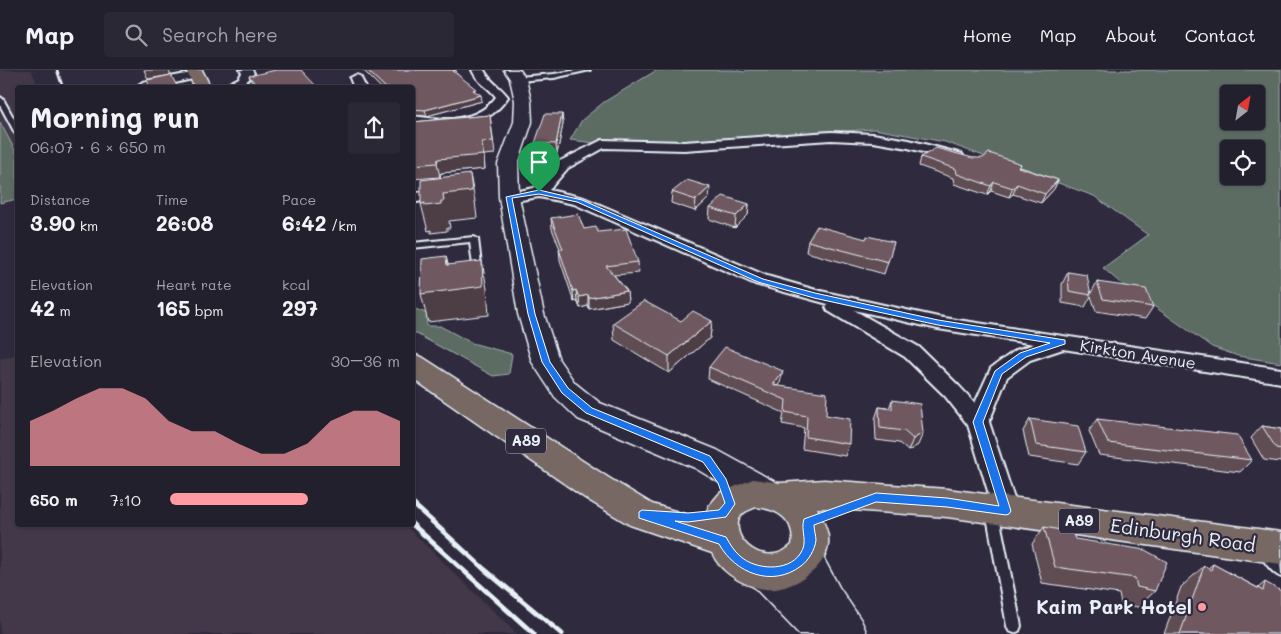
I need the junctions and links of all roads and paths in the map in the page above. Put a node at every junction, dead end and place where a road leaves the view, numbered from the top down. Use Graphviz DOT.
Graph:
graph roads {
  1 [pos="246,70"];
  2 [pos="478,70"];
  3 [pos="587,70"];
  4 [pos="515,74"];
  5 [pos="198,77"];
  6 [pos="143,84"];
  7 [pos="232,85"];
  8 [pos="0,99"];
  9 [pos="415,120"];
  10 [pos="15,127"];
  11 [pos="970,161"];
  12 [pos="460,189"];
  13 [pos="539,192"];
  14 [pos="509,197"];
  15 [pos="415,198"];
  16 [pos="415,246"];
  17 [pos="479,277"];
  18 [pos="814,295"];
  19 [pos="1062,342"];
  20 [pos="415,366"];
  21 [pos="1281,376"];
  22 [pos="978,422"];
  23 [pos="706,459"];
  24 [pos="773,495"];
  25 [pos="876,497"];
  26 [pos="999,510"];
  27 [pos="725,519"];
  28 [pos="806,540"];
  29 [pos="1270,546"];
  30 [pos="763,571"];
  31 [pos="1281,571"];
  32 [pos="1014,626"];
  33 [pos="826,634"];
  34 [pos="847,634"];
  1 -- 7 [label="street"];
  2 -- 9 [label="street"];
  3 -- 4 [label="lane"];
  4 -- 14 [label="main road"];
  5 -- 6 [label="street"];
  8 -- 10 [label="lane"];
  11 -- 13 [label="street"];
  12 -- 15 [label="street"];
  13 -- 14 [label="street, Kirkton Avenue"];
  13 -- 18 [label="street, Kirkton Avenue"];
  14 -- 23 [label="main road"];
  16 -- 17 [label="lane"];
  18 -- 19 [label="street, Kirkton Avenue"];
  18 -- 22 [label="street"];
  19 -- 21 [label="street, Kirkton Avenue"];
  19 -- 22 [label="street"];
  20 -- 27 [label="main road, A89"];
  22 -- 26 [label="street"];
  23 -- 24 [label="main road"];
  23 -- 27 [label="main road"];
  24 -- 25 [label="main road, Edinburgh Road / A89"];
  24 -- 27 [label="main road, A89"];
  24 -- 28 [label="main road"];
  25 -- 26 [label="main road, Edinburgh Road / A89"];
  25 -- 28 [label="main road, Edinburgh Road / A89"];
  26 -- 29 [label="main road, Edinburgh Road / A89"];
  26 -- 32 [label="lane"];
  27 -- 30 [label="main road, A89"];
  28 -- 30 [label="main road, A89"];
  28 -- 34 [label="main road"];
  29 -- 31 [label="lane"];
  30 -- 33 [label="main road"];
}
